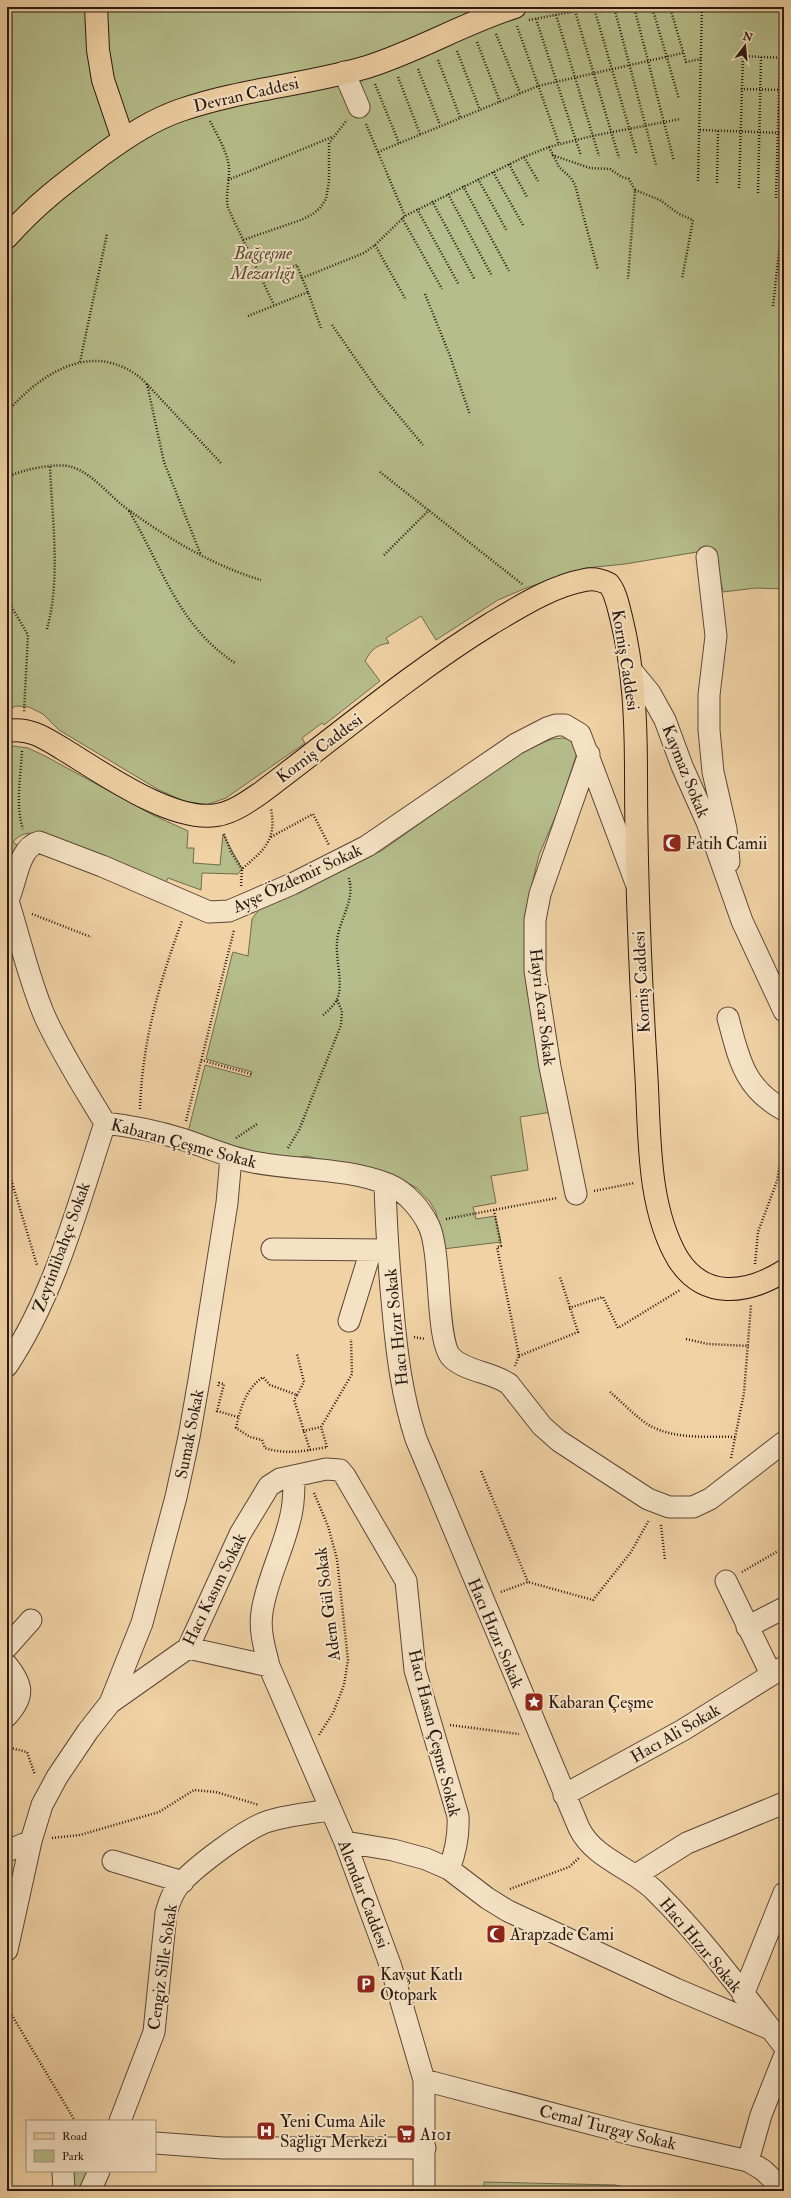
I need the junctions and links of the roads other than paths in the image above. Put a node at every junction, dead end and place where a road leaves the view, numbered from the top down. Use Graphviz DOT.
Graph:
graph roads {
  1 [pos="96,7"];
  2 [pos="515,7"];
  3 [pos="344,72"];
  4 [pos="358,107"];
  5 [pos="123,139"];
  6 [pos="7,237"];
  7 [pos="707,557"];
  8 [pos="631,670"];
  9 [pos="15,730"];
  10 [pos="589,754"];
  11 [pos="636,884"];
  12 [pos="732,897"];
  13 [pos="8,903"];
  14 [pos="783,1007"];
  15 [pos="728,1018"];
  16 [pos="784,1110"];
  17 [pos="105,1123"];
  18 [pos="231,1157"];
  19 [pos="385,1183"];
  20 [pos="576,1194"];
  21 [pos="272,1249"];
  22 [pos="379,1250"];
  23 [pos="784,1271"];
  24 [pos="349,1321"];
  25 [pos="7,1366"];
  26 [pos="784,1442"];
  27 [pos="300,1475"];
  28 [pos="726,1581"];
  29 [pos="784,1608"];
  30 [pos="31,1620"];
  31 [pos="747,1627"];
  32 [pos="7,1647"];
  33 [pos="188,1648"];
  34 [pos="7,1665"];
  35 [pos="268,1666"];
  36 [pos="778,1671"];
  37 [pos="110,1703"];
  38 [pos="7,1716"];
  39 [pos="564,1795"];
  40 [pos="784,1803"];
  41 [pos="330,1810"];
  42 [pos="32,1841"];
  43 [pos="345,1842"];
  44 [pos="7,1851"];
  45 [pos="113,1862"];
  46 [pos="449,1869"];
  47 [pos="636,1876"];
  48 [pos="183,1882"];
  49 [pos="784,1893"];
  50 [pos="7,1950"];
  51 [pos="744,1995"];
  52 [pos="771,2029"];
  53 [pos="784,2046"];
  54 [pos="784,2057"];
  55 [pos="424,2080"];
  56 [pos="120,2120"];
  57 [pos="156,2143"];
  58 [pos="425,2148"];
  59 [pos="748,2161"];
  60 [pos="63,2172"];
  61 [pos="99,2172"];
  62 [pos="784,2190"];
  63 [pos="64,2191"];
  64 [pos="90,2191"];
  65 [pos="424,2191"];
  1 -- 5 [label="main road"];
  2 -- 3 [label="main road, Devran Caddesi"];
  3 -- 4 [label="street"];
  3 -- 5 [label="main road, Devran Caddesi"];
  5 -- 6 [label="main road, Devran Caddesi"];
  7 -- 12 [label="street"];
  8 -- 9 [label="main road, Korniş Caddesi"];
  8 -- 11 [label="main road, Korniş Caddesi"];
  8 -- 12 [label="street, Kaymaz Sokak"];
  10 -- 11 [label="street, Ayşe Özdemir Sokak"];
  10 -- 13 [label="street, Ayşe Özdemir Sokak"];
  10 -- 20 [label="street, Hayri Acar Sokak"];
  11 -- 23 [label="main road, Korniş Caddesi"];
  12 -- 14 [label="street, Kaymaz Sokak"];
  13 -- 17 [label="street, Kabaran Çeşme Sokak"];
  15 -- 16 [label="street"];
  17 -- 18 [label="street, Kabaran Çeşme Sokak"];
  17 -- 25 [label="street, Zeytinlibahçe Sokak"];
  18 -- 19 [label="street, Kabaran Çeşme Sokak"];
  18 -- 37 [label="street, Sumak Sokak"];
  19 -- 22 [label="street, Hacı Hızır Sokak"];
  19 -- 26 [label="street, Kabaran Çeşme Sokak"];
  21 -- 22 [label="street"];
  22 -- 24 [label="street"];
  22 -- 39 [label="street, Hacı Hızır Sokak"];
  27 -- 33 [label="street, Hacı Kasım Sokak"];
  27 -- 35 [label="street, Alemdar Caddesi"];
  27 -- 46 [label="street, Hacı Hasan Çeşme Sokak"];
  28 -- 31 [label="street"];
  29 -- 31 [label="street"];
  30 -- 32 [label="street"];
  31 -- 36 [label="street"];
  33 -- 35 [label="street"];
  33 -- 37 [label="street, Hacı Kasım Sokak"];
  34 -- 38 [label="street"];
  35 -- 41 [label="street, Alemdar Caddesi"];
  36 -- 39 [label="street, Hacı Ali Sokak"];
  37 -- 42 [label="street, Hacı Kasım Sokak"];
  39 -- 47 [label="street, Hacı Hızır Sokak"];
  40 -- 47 [label="street"];
  41 -- 43 [label="street, Alemdar Caddesi"];
  41 -- 48 [label="street, Cengiz Sille Sokak"];
  42 -- 44 [label="street"];
  42 -- 50 [label="street, Hacı Kasım Sokak"];
  43 -- 46 [label="street"];
  43 -- 55 [label="street, Alemdar Caddesi"];
  45 -- 48 [label="street"];
  46 -- 52 [label="street"];
  47 -- 51 [label="street, Hacı Hızır Sokak"];
  48 -- 56 [label="street, Cengiz Sille Sokak"];
  49 -- 51 [label="street"];
  51 -- 52 [label="street, Hacı Hızır Sokak"];
  52 -- 53 [label="street, Hacı Hızır Sokak"];
  54 -- 59 [label="street"];
  55 -- 58 [label="street, Alemdar Caddesi"];
  55 -- 59 [label="street, Cemal Turgay Sokak"];
  57 -- 58 [label="street"];
  58 -- 65 [label="street, Alemdar Caddesi"];
  59 -- 62 [label="street, Cemal Turgay Sokak"];
  60 -- 63 [label="street"];
  61 -- 64 [label="street"];
}
